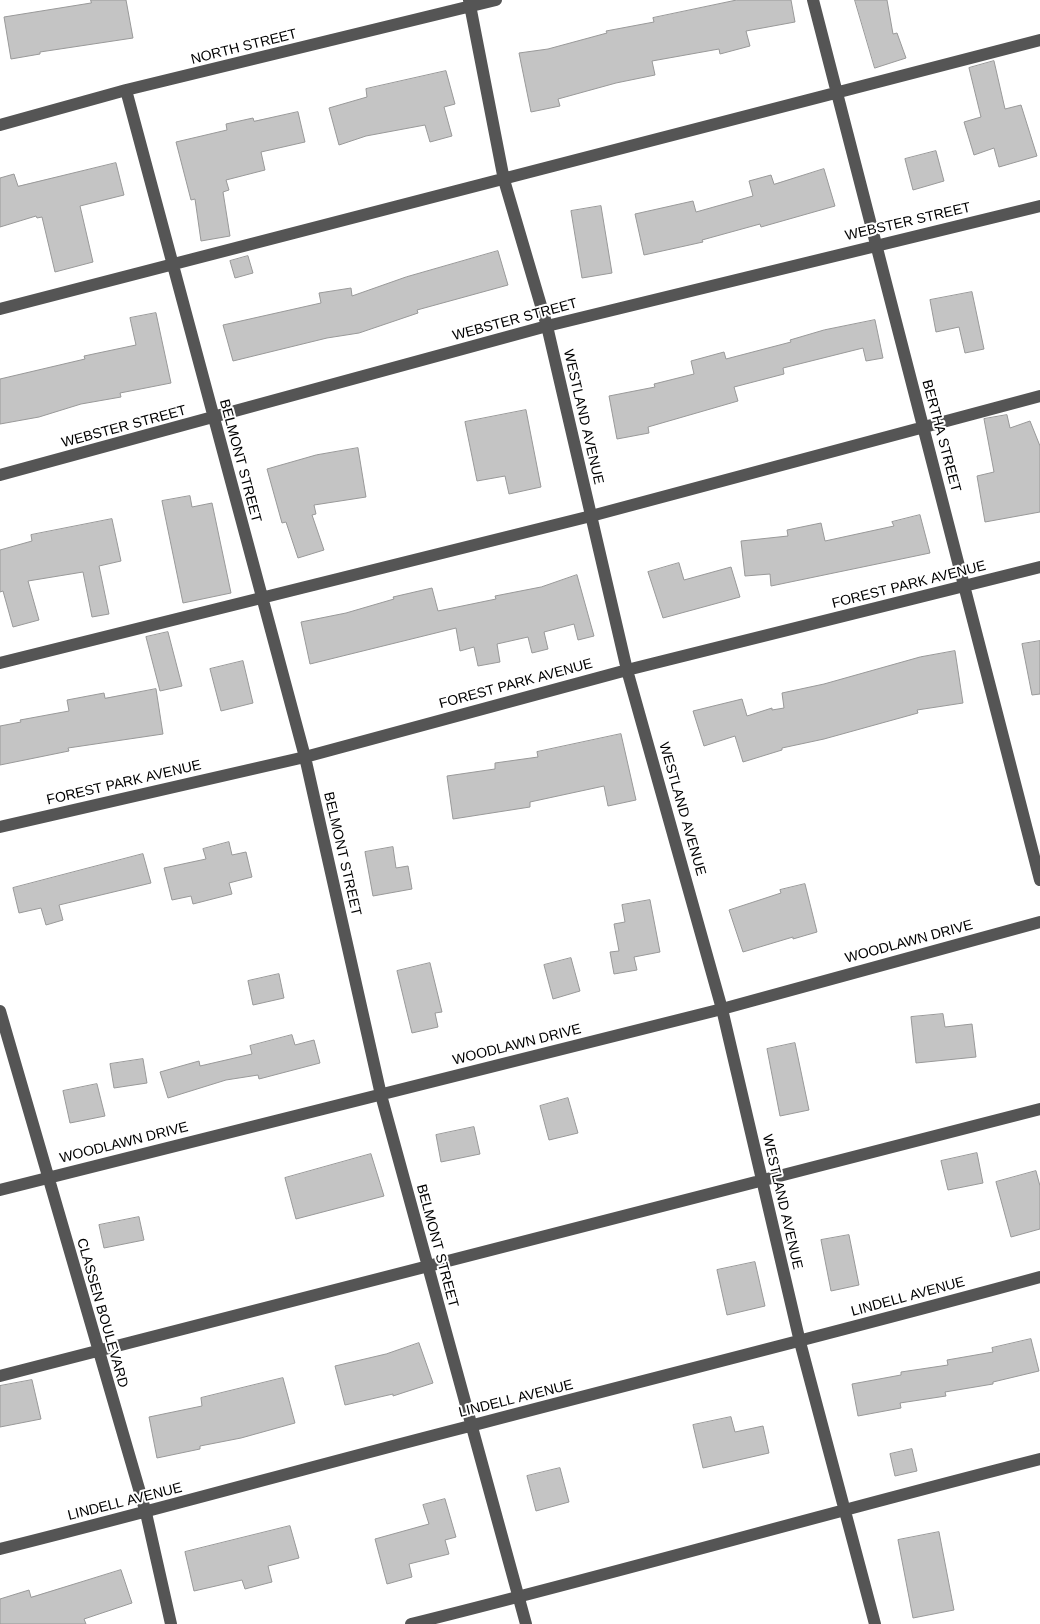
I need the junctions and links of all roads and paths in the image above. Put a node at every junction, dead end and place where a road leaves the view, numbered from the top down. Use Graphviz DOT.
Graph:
graph roads {
  1 [pos="496,0"];
  2 [pos="813,0"];
  3 [pos="470,4"];
  4 [pos="1040,40"];
  5 [pos="126,90"];
  6 [pos="836,92"];
  7 [pos="0,125"];
  8 [pos="504,180"];
  9 [pos="1040,206"];
  10 [pos="875,244"];
  11 [pos="172,264"];
  12 [pos="0,309"];
  13 [pos="547,326"];
  14 [pos="1040,396"];
  15 [pos="212,418"];
  16 [pos="923,426"];
  17 [pos="0,475"];
  18 [pos="591,516"];
  19 [pos="1040,567"];
  20 [pos="966,586"];
  21 [pos="261,597"];
  22 [pos="0,662"];
  23 [pos="627,670"];
  24 [pos="305,757"];
  25 [pos="0,827"];
  26 [pos="1040,880"];
  27 [pos="1040,922"];
  28 [pos="722,1008"];
  29 [pos="0,1011"];
  30 [pos="381,1095"];
  31 [pos="1040,1109"];
  32 [pos="47,1178"];
  33 [pos="762,1179"];
  34 [pos="0,1190"];
  35 [pos="426,1264"];
  36 [pos="1040,1278"];
  37 [pos="800,1342"];
  38 [pos="98,1351"];
  39 [pos="0,1376"];
  40 [pos="470,1426"];
  41 [pos="1040,1459"];
  42 [pos="844,1508"];
  43 [pos="146,1513"];
  44 [pos="0,1549"];
  45 [pos="518,1597"];
  46 [pos="171,1624"];
  47 [pos="411,1624"];
  48 [pos="526,1624"];
  49 [pos="875,1624"];
  1 -- 3 [label="street, NORTH STREET"];
  2 -- 6 [label="street, BERTHA STREET"];
  3 -- 5 [label="street, NORTH STREET"];
  3 -- 8 [label="street, WESTLAND AVENUE"];
  4 -- 6 [label="street"];
  5 -- 7 [label="street, NORTH STREET"];
  5 -- 11 [label="street, BELMONT STREET"];
  6 -- 8 [label="street"];
  6 -- 10 [label="street, BERTHA STREET"];
  8 -- 11 [label="street"];
  8 -- 13 [label="street, WESTLAND AVENUE"];
  9 -- 10 [label="street, WEBSTER STREET"];
  10 -- 13 [label="street, WEBSTER STREET"];
  10 -- 16 [label="street, BERTHA STREET"];
  11 -- 12 [label="street"];
  11 -- 15 [label="street, BELMONT STREET"];
  13 -- 15 [label="street, WEBSTER STREET"];
  13 -- 18 [label="street, WESTLAND AVENUE"];
  14 -- 16 [label="street"];
  15 -- 17 [label="street, WEBSTER STREET"];
  15 -- 21 [label="street, BELMONT STREET"];
  16 -- 18 [label="street"];
  16 -- 20 [label="street, BERTHA STREET"];
  18 -- 21 [label="street"];
  18 -- 23 [label="street, WESTLAND AVENUE"];
  19 -- 20 [label="street, FOREST PARK AVENUE"];
  20 -- 23 [label="street, FOREST PARK AVENUE"];
  20 -- 26 [label="street, BERTHA STREET"];
  21 -- 22 [label="street"];
  21 -- 24 [label="street, BELMONT STREET"];
  23 -- 24 [label="street, FOREST PARK AVENUE"];
  23 -- 28 [label="street, WESTLAND AVENUE"];
  24 -- 25 [label="street, FOREST PARK AVENUE"];
  24 -- 30 [label="street, BELMONT STREET"];
  27 -- 28 [label="street, WOODLAWN DRIVE"];
  28 -- 30 [label="street, WOODLAWN DRIVE"];
  28 -- 33 [label="street, WESTLAND AVENUE"];
  29 -- 32 [label="street, CLASSEN BOULEVARD"];
  30 -- 32 [label="street, WOODLAWN DRIVE"];
  30 -- 35 [label="street, BELMONT STREET"];
  31 -- 33 [label="street"];
  32 -- 34 [label="street, WOODLAWN DRIVE"];
  32 -- 38 [label="street, CLASSEN BOULEVARD"];
  33 -- 35 [label="street"];
  33 -- 37 [label="street, WESTLAND AVENUE"];
  35 -- 38 [label="street"];
  35 -- 40 [label="street, BELMONT STREET"];
  36 -- 37 [label="street, LINDELL AVENUE"];
  37 -- 40 [label="street, LINDELL AVENUE"];
  37 -- 42 [label="street, WESTLAND AVENUE"];
  38 -- 39 [label="street"];
  38 -- 43 [label="street, CLASSEN BOULEVARD"];
  40 -- 43 [label="street, LINDELL AVENUE"];
  40 -- 45 [label="street, BELMONT STREET"];
  41 -- 42 [label="street"];
  42 -- 45 [label="street"];
  42 -- 49 [label="street, WESTLAND AVENUE"];
  43 -- 44 [label="street, LINDELL AVENUE"];
  43 -- 46 [label="street, CLASSEN BOULEVARD"];
  45 -- 47 [label="street"];
  45 -- 48 [label="street, BELMONT STREET"];
}
